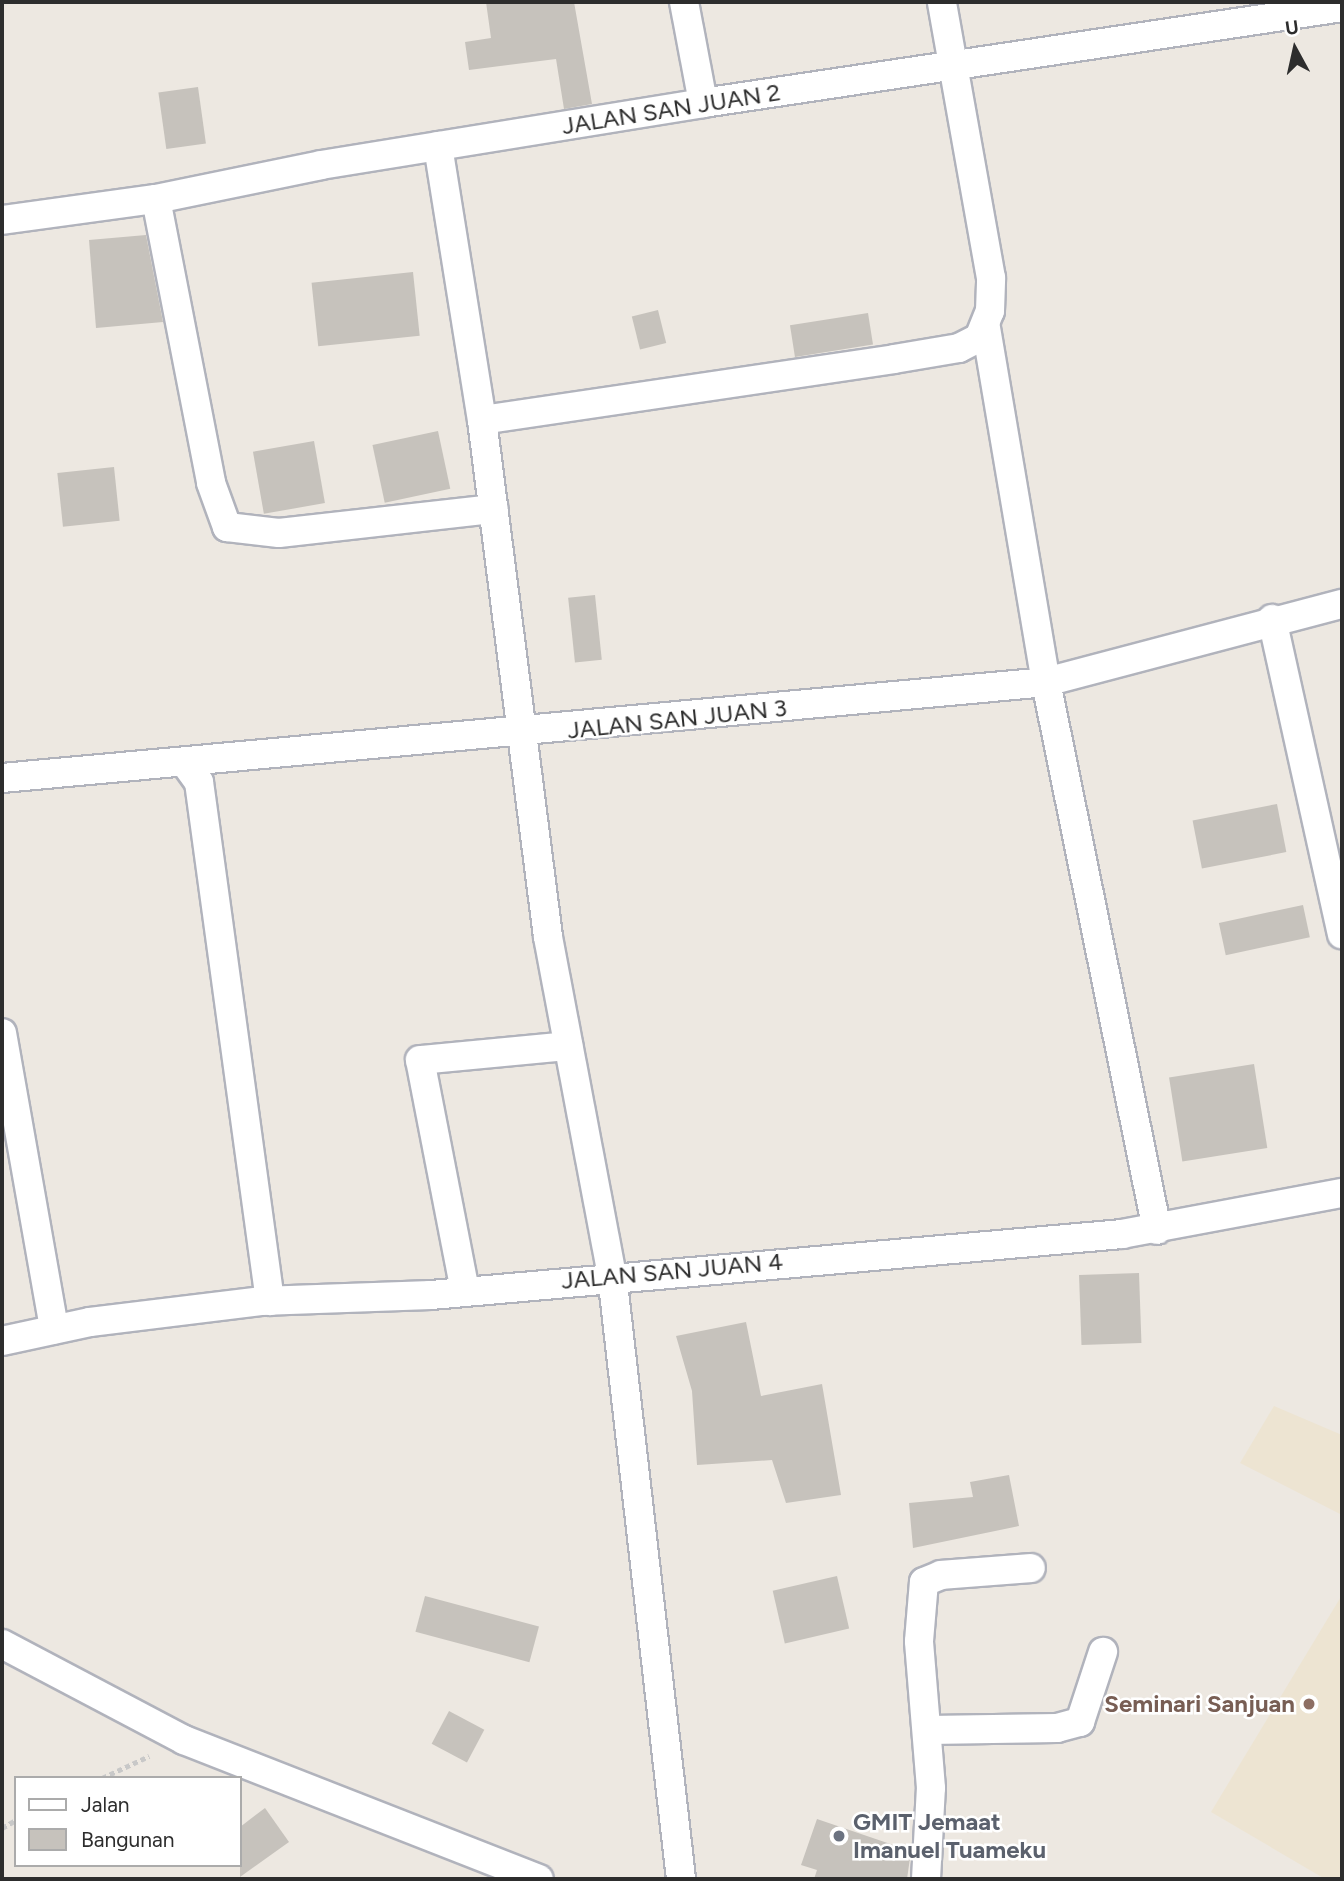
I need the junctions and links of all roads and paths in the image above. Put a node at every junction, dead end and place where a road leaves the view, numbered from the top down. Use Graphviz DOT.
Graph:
graph roads {
  1 [pos="684,2"];
  2 [pos="942,2"];
  3 [pos="1342,7"];
  4 [pos="950,67"];
  5 [pos="702,103"];
  6 [pos="438,146"];
  7 [pos="156,200"];
  8 [pos="2,220"];
  9 [pos="986,328"];
  10 [pos="482,420"];
  11 [pos="494,509"];
  12 [pos="1342,604"];
  13 [pos="1272,619"];
  14 [pos="1046,682"];
  15 [pos="522,734"];
  16 [pos="185,762"];
  17 [pos="2,778"];
  18 [pos="1342,934"];
  19 [pos="2,1033"];
  20 [pos="568,1046"];
  21 [pos="1342,1193"];
  22 [pos="1157,1230"];
  23 [pos="612,1275"];
  24 [pos="465,1291"];
  25 [pos="270,1301"];
  26 [pos="54,1329"];
  27 [pos="2,1340"];
  28 [pos="1031,1568"];
  29 [pos="2,1644"];
  30 [pos="1103,1652"];
  31 [pos="929,1730"];
  32 [pos="184,1740"];
  33 [pos="106,1776"];
  34 [pos="539,1879"];
  35 [pos="681,1879"];
  36 [pos="926,1879"];
  1 -- 5 [label="street"];
  2 -- 4 [label="street"];
  3 -- 4 [label="street, JALAN SAN JUAN 2"];
  4 -- 5 [label="street, JALAN SAN JUAN 2"];
  4 -- 9 [label="street"];
  5 -- 6 [label="street, JALAN SAN JUAN 2"];
  6 -- 7 [label="street, JALAN SAN JUAN 2"];
  6 -- 10 [label="street"];
  7 -- 8 [label="street, JALAN SAN JUAN 2"];
  7 -- 11 [label="street"];
  9 -- 10 [label="street"];
  9 -- 14 [label="street"];
  10 -- 11 [label="street"];
  11 -- 15 [label="street"];
  12 -- 13 [label="street, JALAN SAN JUAN 3"];
  13 -- 14 [label="street, JALAN SAN JUAN 3"];
  13 -- 18 [label="street"];
  14 -- 15 [label="street, JALAN SAN JUAN 3"];
  14 -- 22 [label="street"];
  15 -- 16 [label="street, JALAN SAN JUAN 3"];
  15 -- 20 [label="street"];
  16 -- 17 [label="street, JALAN SAN JUAN 3"];
  16 -- 25 [label="street"];
  19 -- 26 [label="street"];
  20 -- 23 [label="street"];
  20 -- 24 [label="street"];
  21 -- 22 [label="street, JALAN SAN JUAN 4"];
  22 -- 23 [label="street, JALAN SAN JUAN 4"];
  23 -- 24 [label="street, JALAN SAN JUAN 4"];
  23 -- 35 [label="street"];
  24 -- 25 [label="street, JALAN SAN JUAN 4"];
  25 -- 26 [label="street, JALAN SAN JUAN 4"];
  26 -- 27 [label="street, JALAN SAN JUAN 4"];
  28 -- 31 [label="street"];
  29 -- 32 [label="street"];
  30 -- 31 [label="street"];
  31 -- 36 [label="street"];
  32 -- 33 [label="path"];
  32 -- 34 [label="street"];
}
